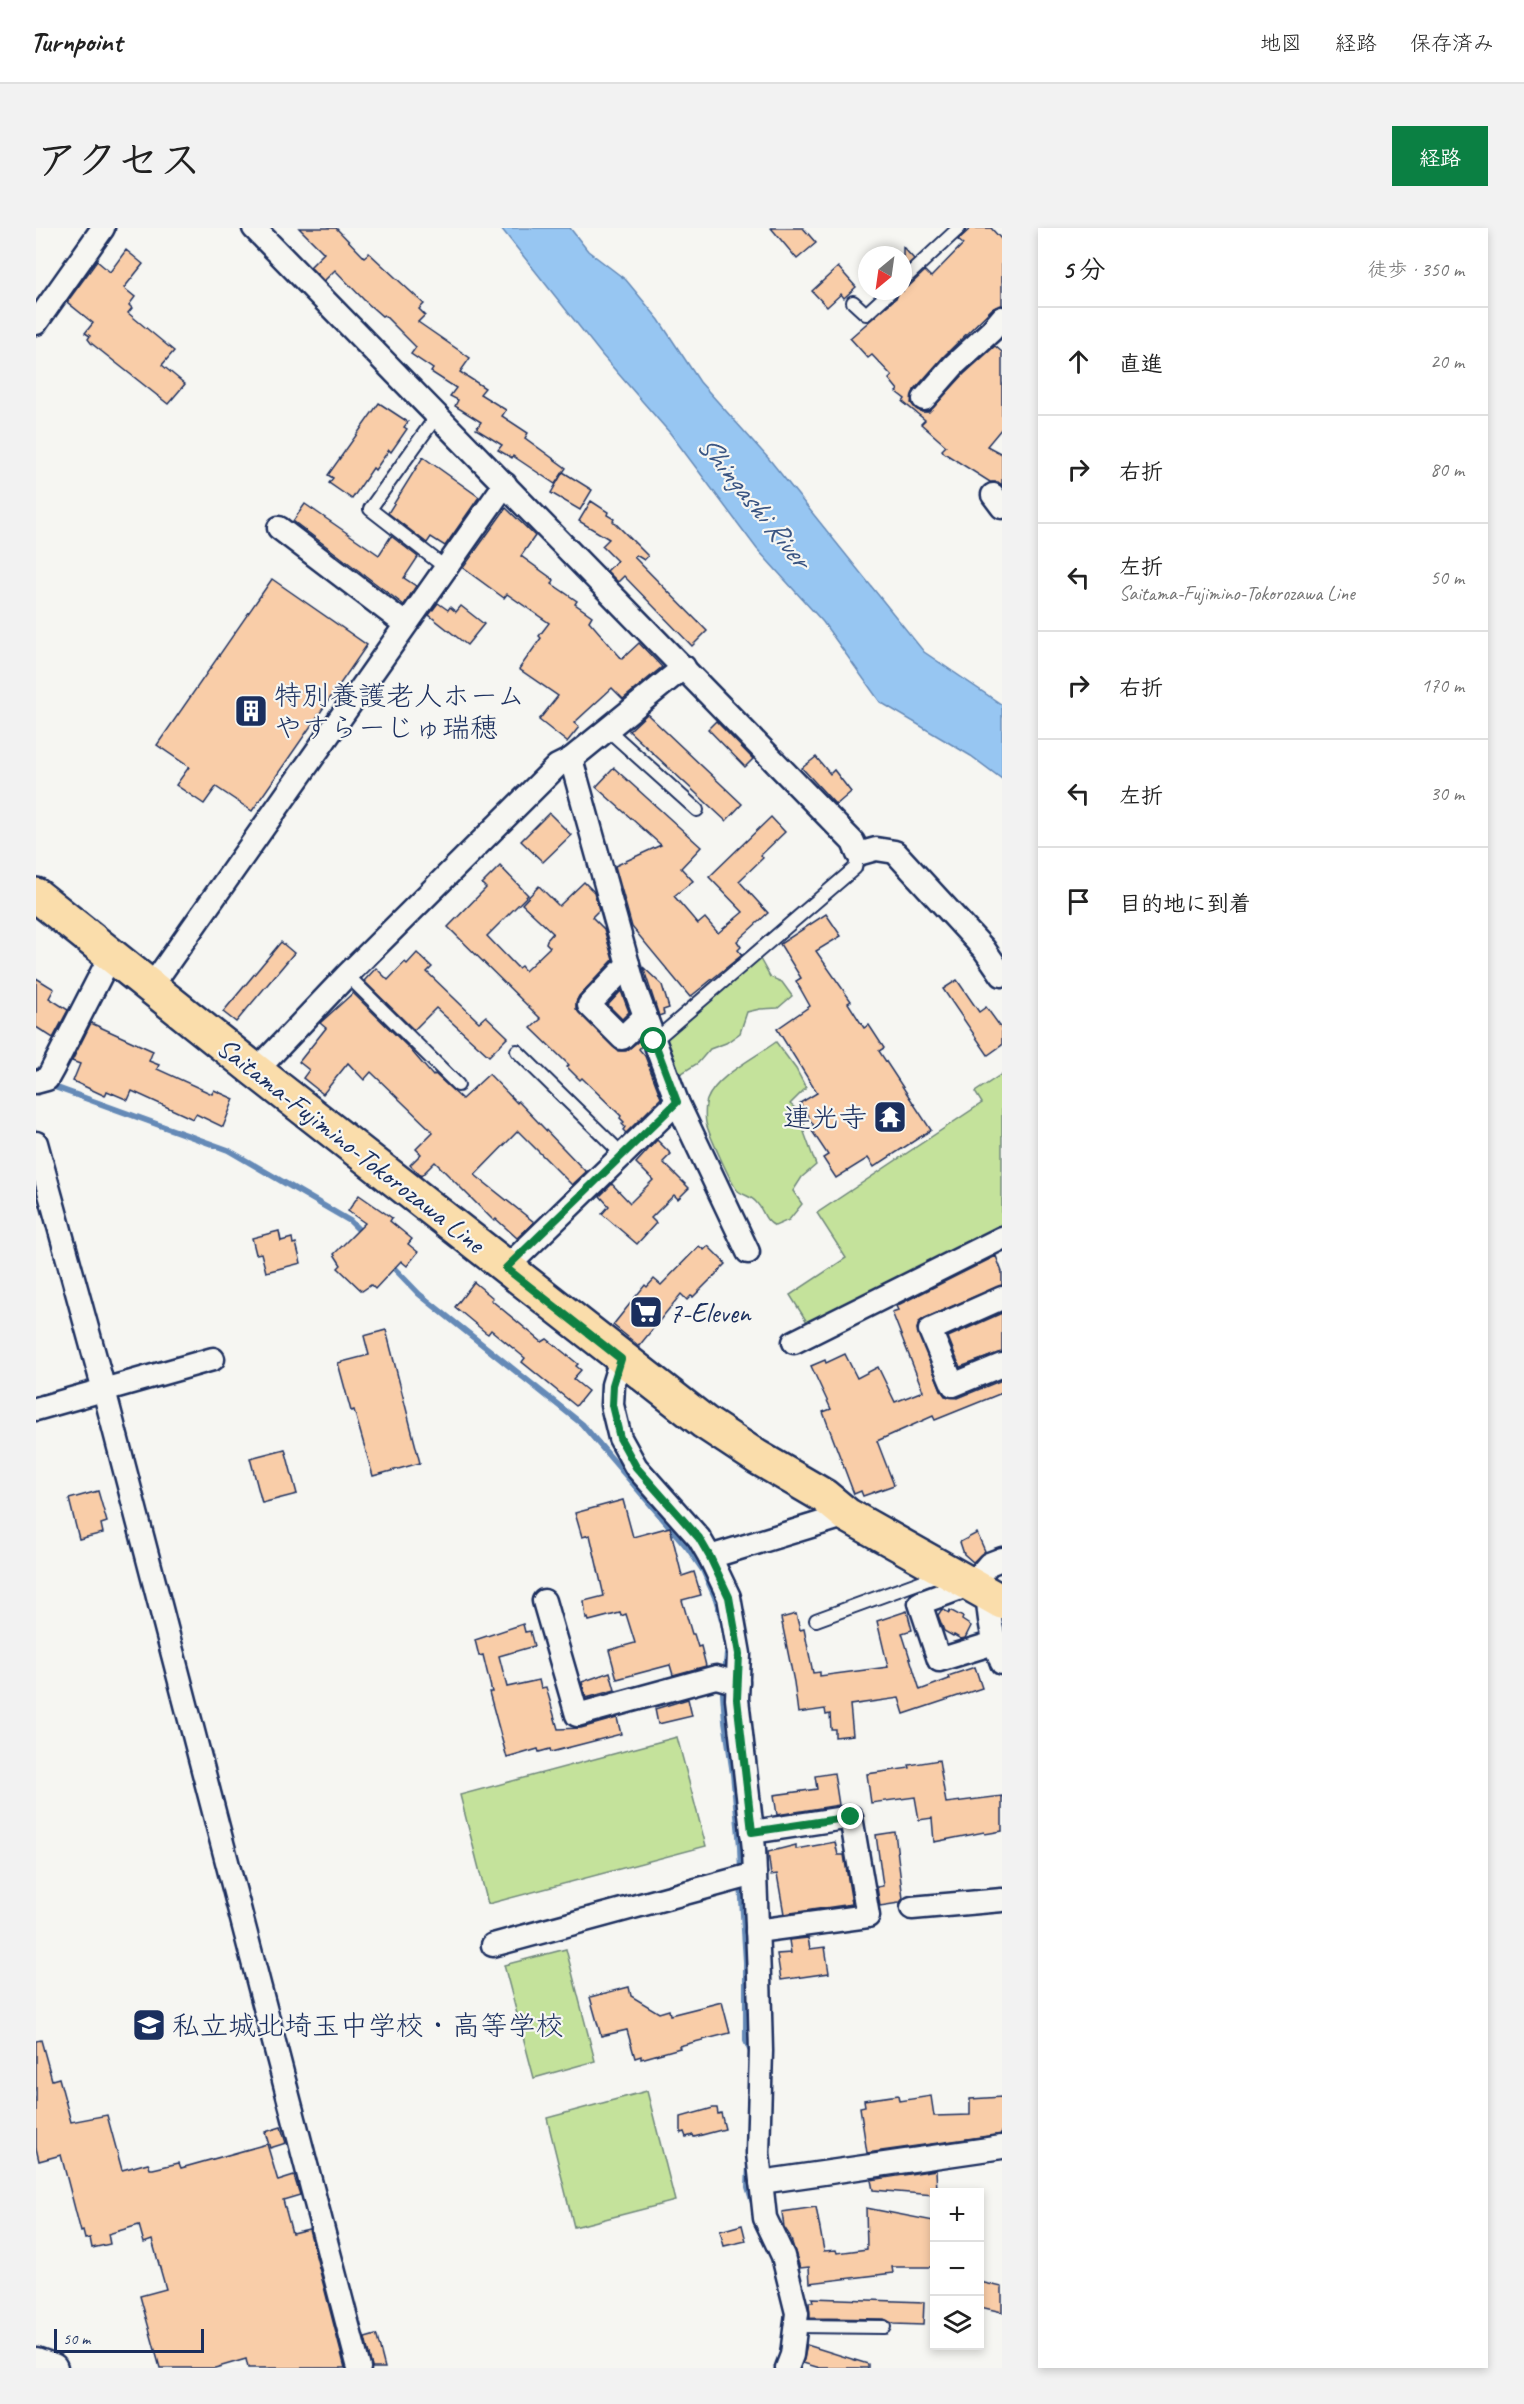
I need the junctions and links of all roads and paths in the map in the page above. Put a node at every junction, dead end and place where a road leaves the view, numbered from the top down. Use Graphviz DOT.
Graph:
graph roads {
  1 [pos="103,228"];
  2 [pos="254,228"];
  3 [pos="959,228"];
  4 [pos="912,272"];
  5 [pos="882,300"];
  6 [pos="853,302"];
  7 [pos="36,323"];
  8 [pos="998,329"];
  9 [pos="924,399"];
  10 [pos="438,414"];
  11 [pos="505,484"];
  12 [pos="279,528"];
  13 [pos="446,568"];
  14 [pos="405,624"];
  15 [pos="684,667"];
  16 [pos="607,729"];
  17 [pos="571,759"];
  18 [pos="697,810"];
  19 [pos="858,854"];
  20 [pos="36,895"];
  21 [pos="111,955"];
  22 [pos="628,964"];
  23 [pos="347,975"];
  24 [pos="1002,975"];
  25 [pos="151,987"];
  26 [pos="645,1016"];
  27 [pos="654,1041"];
  28 [pos="517,1051"];
  29 [pos="256,1071"];
  30 [pos="36,1082"];
  31 [pos="458,1085"];
  32 [pos="677,1102"];
  33 [pos="36,1143"];
  34 [pos="622,1155"];
  35 [pos="1000,1244"];
  36 [pos="748,1252"];
  37 [pos="506,1268"];
  38 [pos="1002,1298"];
  39 [pos="794,1342"];
  40 [pos="213,1359"];
  41 [pos="621,1359"];
  42 [pos="1002,1365"];
  43 [pos="104,1390"];
  44 [pos="36,1409"];
  45 [pos="847,1515"];
  46 [pos="710,1557"];
  47 [pos="1002,1559"];
  48 [pos="978,1588"];
  49 [pos="544,1600"];
  50 [pos="816,1620"];
  51 [pos="998,1653"];
  52 [pos="738,1683"];
  53 [pos="752,1832"];
  54 [pos="755,1874"];
  55 [pos="1002,1900"];
  56 [pos="912,1908"];
  57 [pos="757,1930"];
  58 [pos="493,1945"];
  59 [pos="1002,2147"];
  60 [pos="761,2182"];
  61 [pos="795,2326"];
  62 [pos="884,2327"];
  63 [pos="36,2362"];
  64 [pos="53,2368"];
  65 [pos="359,2368"];
  66 [pos="787,2368"];
  1 -- 7 [label="street"];
  2 -- 10 [label="street"];
  3 -- 4 [label="lane"];
  5 -- 6 [label="lane"];
  8 -- 9 [label="street"];
  10 -- 11 [label="street"];
  10 -- 13 [label="lane"];
  11 -- 13 [label="street"];
  11 -- 15 [label="street"];
  12 -- 14 [label="street"];
  13 -- 14 [label="street"];
  14 -- 25 [label="street"];
  15 -- 16 [label="street"];
  15 -- 19 [label="street"];
  16 -- 17 [label="street"];
  16 -- 18 [label="lane"];
  17 -- 22 [label="street"];
  17 -- 23 [label="street"];
  19 -- 24 [label="street"];
  19 -- 27 [label="lane"];
  20 -- 21 [label="main road, Saitama-Fujimino-Tokorozawa Line"];
  21 -- 25 [label="main road, Saitama-Fujimino-Tokorozawa Line"];
  21 -- 30 [label="street"];
  22 -- 26 [label="street"];
  22 -- 26 [label="street"];
  23 -- 29 [label="street"];
  23 -- 31 [label="lane"];
  25 -- 29 [label="main road, Saitama-Fujimino-Tokorozawa Line"];
  26 -- 27 [label="street"];
  27 -- 32 [label="street"];
  28 -- 34 [label="lane"];
  29 -- 37 [label="main road, Saitama-Fujimino-Tokorozawa Line"];
  32 -- 34 [label="street"];
  32 -- 36 [label="street"];
  33 -- 43 [label="street"];
  34 -- 37 [label="street"];
  35 -- 39 [label="street"];
  37 -- 41 [label="main road, Saitama-Fujimino-Tokorozawa Line"];
  38 -- 42 [label="street"];
  40 -- 43 [label="street"];
  41 -- 45 [label="main road, Saitama-Fujimino-Tokorozawa Line"];
  41 -- 46 [label="street"];
  43 -- 44 [label="street"];
  43 -- 65 [label="street"];
  45 -- 46 [label="street"];
  45 -- 48 [label="main road, Saitama-Fujimino-Tokorozawa Line"];
  46 -- 52 [label="street"];
  47 -- 48 [label="street"];
  48 -- 50 [label="lane"];
  48 -- 51 [label="street"];
  48 -- 51 [label="street"];
  49 -- 52 [label="street"];
  52 -- 53 [label="street"];
  53 -- 54 [label="street"];
  53 -- 57 [label="street"];
  54 -- 57 [label="street"];
  54 -- 58 [label="street"];
  55 -- 56 [label="street"];
  57 -- 60 [label="street"];
  59 -- 60 [label="street"];
  60 -- 61 [label="street"];
  61 -- 62 [label="lane"];
  61 -- 66 [label="street"];
  63 -- 64 [label="street"];
}
